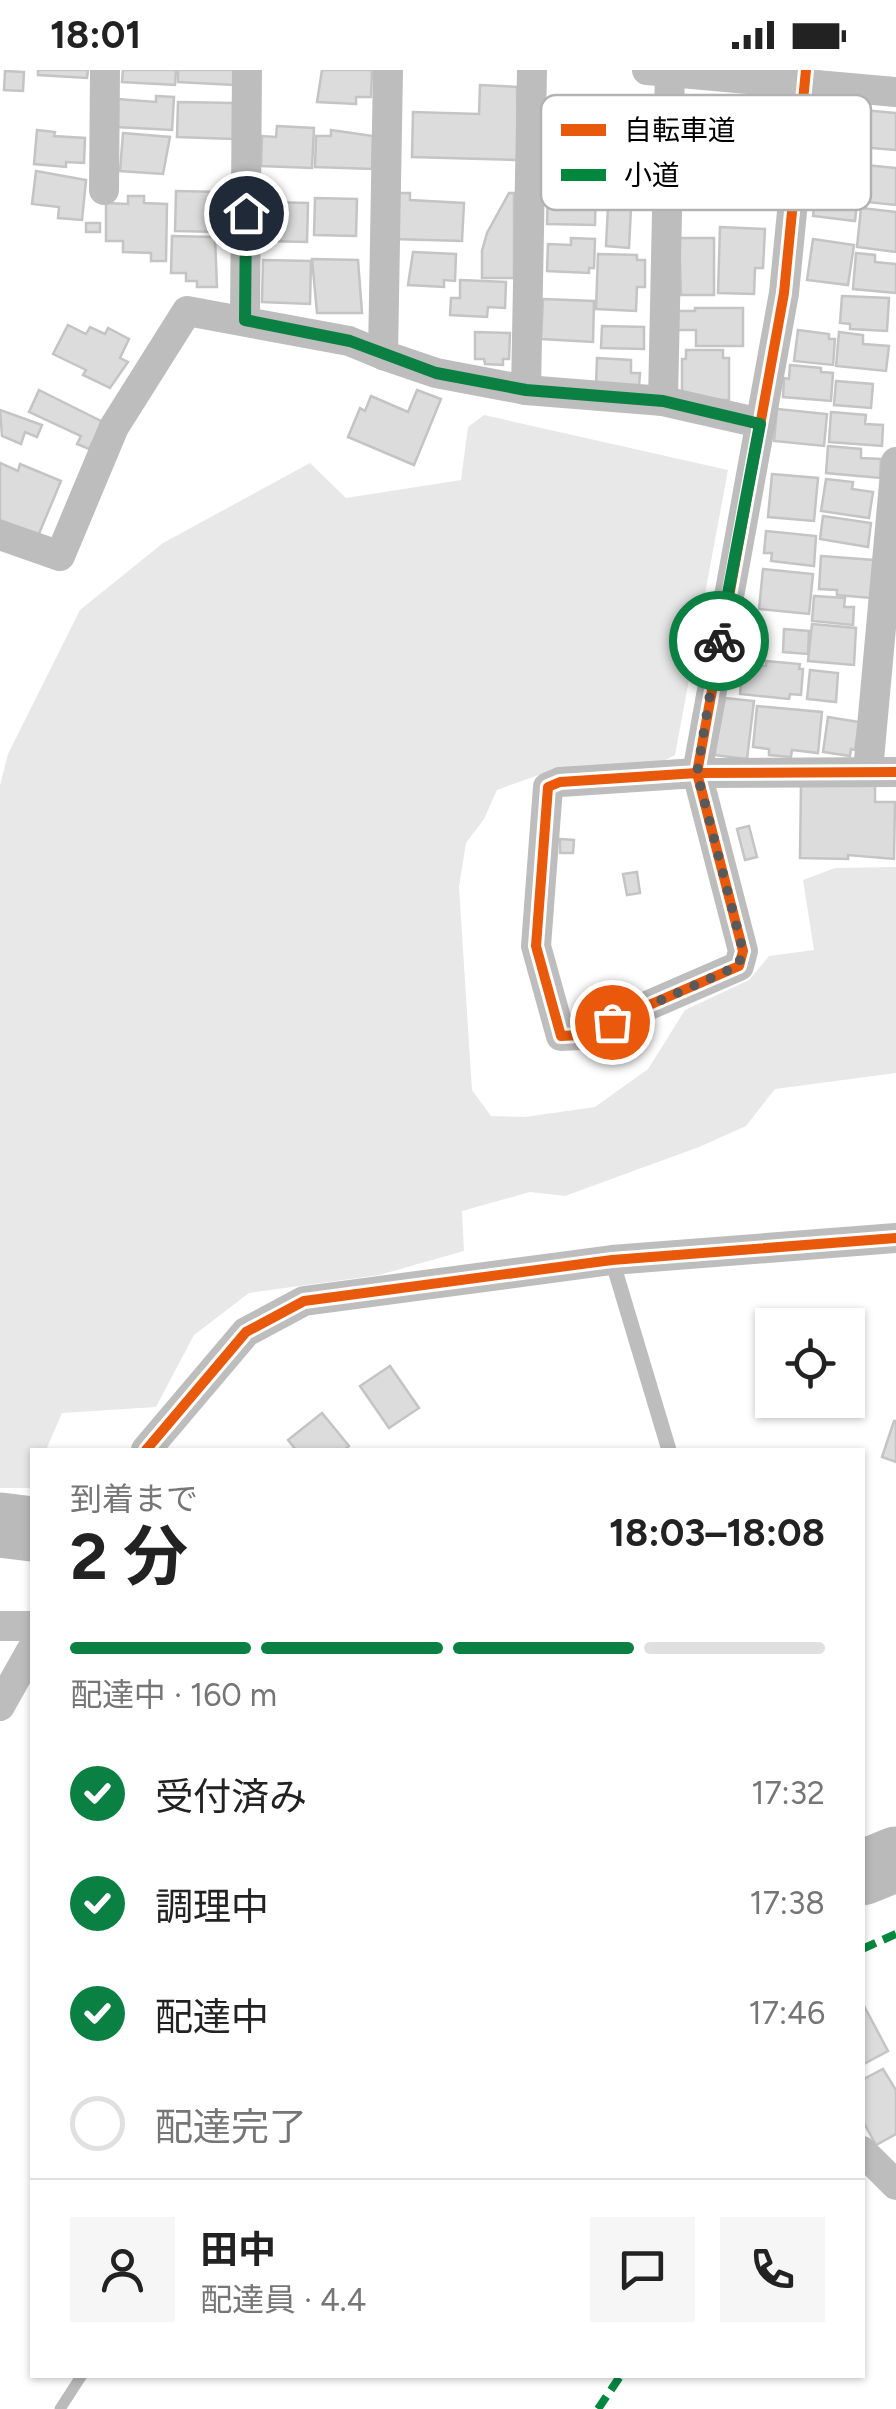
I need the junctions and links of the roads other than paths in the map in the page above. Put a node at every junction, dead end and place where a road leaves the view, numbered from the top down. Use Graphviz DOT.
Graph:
graph roads {
  1 [pos="105,70"];
  2 [pos="247,70"];
  3 [pos="388,70"];
  4 [pos="532,70"];
  5 [pos="663,71"];
  6 [pos="806,77"];
  7 [pos="896,92"];
  8 [pos="104,190"];
  9 [pos="663,210"];
  10 [pos="793,210"];
  11 [pos="245,320"];
  12 [pos="383,355"];
  13 [pos="526,390"];
  14 [pos="663,401"];
  15 [pos="760,424"];
  16 [pos="896,462"];
  17 [pos="0,535"];
  18 [pos="882,771"];
  19 [pos="697,773"];
  20 [pos="896,1238"];
  21 [pos="612,1260"];
  22 [pos="148,1448"];
  23 [pos="668,1448"];
  24 [pos="0,1626"];
  25 [pos="30,1626"];
  26 [pos="30,1652"];
  27 [pos="0,1706"];
  1 -- 8 [label="street"];
  2 -- 11 [label="street"];
  3 -- 12 [label="street"];
  4 -- 13 [label="street"];
  5 -- 6 [label="street"];
  6 -- 7 [label="street"];
  9 -- 14 [label="street"];
  10 -- 15 [label="street"];
  11 -- 12 [label="street"];
  11 -- 17 [label="street"];
  12 -- 13 [label="street"];
  13 -- 14 [label="street"];
  14 -- 15 [label="street"];
  15 -- 19 [label="street"];
  16 -- 18 [label="street"];
  18 -- 19 [label="street"];
  19 -- 19 [label="street"];
  20 -- 21 [label="street"];
  21 -- 22 [label="street"];
  21 -- 23 [label="lane"];
  24 -- 25 [label="street"];
  26 -- 27 [label="street"];
}
